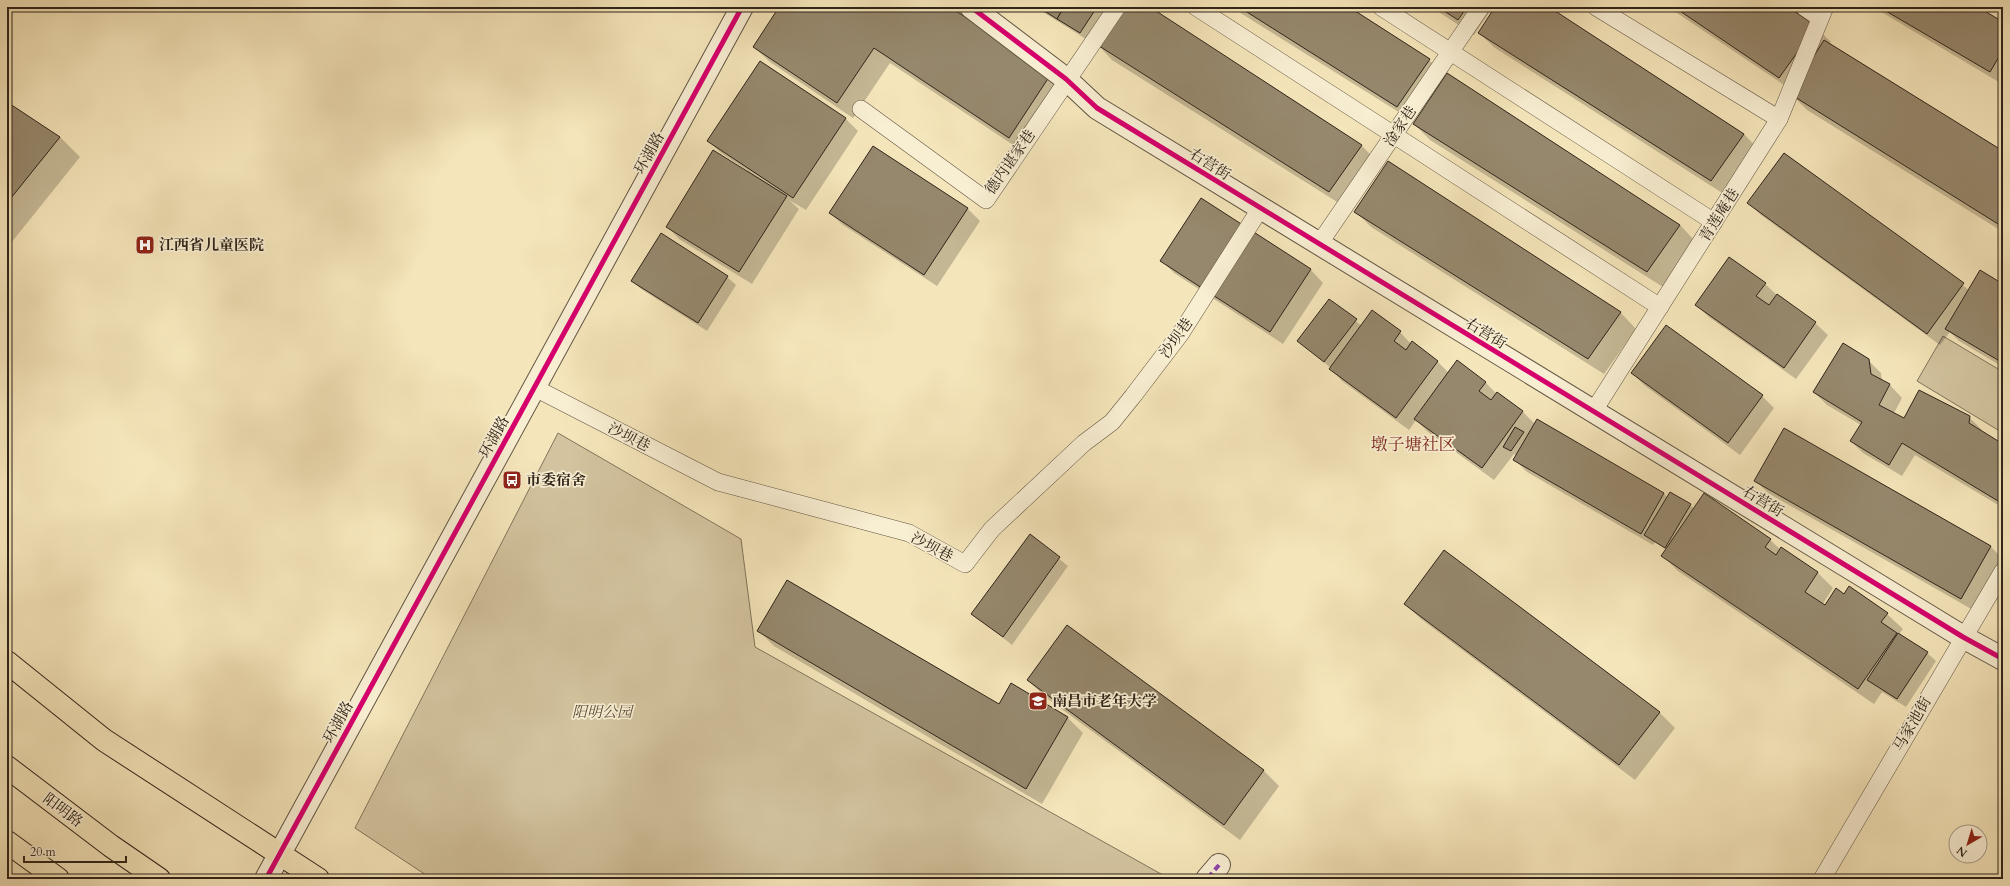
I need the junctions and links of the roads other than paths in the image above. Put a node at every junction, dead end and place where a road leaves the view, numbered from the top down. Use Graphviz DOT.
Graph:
graph roads {
  1 [pos="742,7"];
  2 [pos="971,7"];
  3 [pos="1117,7"];
  4 [pos="1196,7"];
  5 [pos="1381,7"];
  6 [pos="1481,7"];
  7 [pos="1596,7"];
  8 [pos="1804,7"];
  9 [pos="1823,12"];
  10 [pos="1450,52"];
  11 [pos="1066,79"];
  12 [pos="861,109"];
  13 [pos="1779,119"];
  14 [pos="1394,134"];
  15 [pos="1260,209"];
  16 [pos="1714,222"];
  17 [pos="1319,244"];
  18 [pos="1660,307"];
  19 [pos="534,388"];
  20 [pos="1593,412"];
  21 [pos="2003,571"];
  22 [pos="1963,637"];
  23 [pos="2003,659"];
  24 [pos="7,662"];
  25 [pos="7,768"];
  26 [pos="7,842"];
  27 [pos="280,854"];
  28 [pos="58,879"];
  29 [pos="159,879"];
  30 [pos="266,879"];
  31 [pos="318,879"];
  32 [pos="1822,879"];
  1 -- 19 [label="street, 环湖路"];
  2 -- 11 [label="street, 右营街"];
  3 -- 11 [label="lane"];
  4 -- 14 [label="lane"];
  5 -- 10 [label="lane"];
  6 -- 10 [label="lane, 淦家巷"];
  7 -- 13 [label="lane"];
  8 -- 9 [label="lane"];
  9 -- 13 [label="lane, 青莲庵巷"];
  10 -- 14 [label="lane, 淦家巷"];
  10 -- 16 [label="lane"];
  11 -- 12 [label="lane, 德内谌家巷"];
  11 -- 15 [label="street, 右营街"];
  13 -- 16 [label="lane, 青莲庵巷"];
  14 -- 17 [label="lane, 淦家巷"];
  14 -- 18 [label="lane"];
  15 -- 17 [label="street, 右营街"];
  15 -- 19 [label="lane, 沙坝巷"];
  16 -- 18 [label="lane, 青莲庵巷"];
  17 -- 20 [label="street, 右营街"];
  18 -- 20 [label="lane, 青莲庵巷"];
  19 -- 27 [label="street, 环湖路"];
  20 -- 22 [label="street, 右营街"];
  21 -- 22 [label="lane, 马家池街"];
  22 -- 23 [label="street, 右营街"];
  22 -- 32 [label="lane, 马家池街"];
  24 -- 27 [label="main road"];
  25 -- 29 [label="main road, 阳明路"];
  26 -- 28 [label="main road"];
  27 -- 30 [label="street, 环湖路"];
  27 -- 31 [label="main road"];
}
